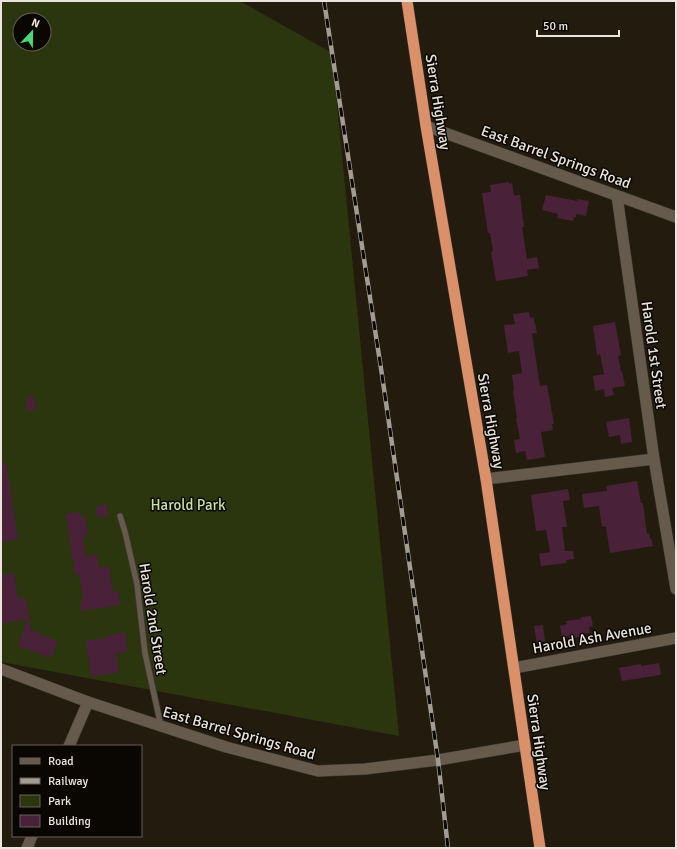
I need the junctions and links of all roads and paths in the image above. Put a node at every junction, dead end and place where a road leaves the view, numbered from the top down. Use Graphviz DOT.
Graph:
graph roads {
  1 [pos="407,1"];
  2 [pos="426,126"];
  3 [pos="617,196"];
  4 [pos="676,217"];
  5 [pos="654,459"];
  6 [pos="486,480"];
  7 [pos="120,516"];
  8 [pos="676,590"];
  9 [pos="676,638"];
  10 [pos="514,668"];
  11 [pos="1,669"];
  12 [pos="88,702"];
  13 [pos="161,726"];
  14 [pos="69,745"];
  15 [pos="524,745"];
  16 [pos="32,837"];
  17 [pos="27,848"];
  18 [pos="540,848"];
  1 -- 2 [label="highway, Sierra Highway"];
  2 -- 3 [label="street, East Barrel Springs Road"];
  2 -- 6 [label="highway, Sierra Highway"];
  3 -- 4 [label="street, East Barrel Springs Road"];
  3 -- 5 [label="street, Harold 1st Street"];
  5 -- 6 [label="street"];
  5 -- 8 [label="street, Harold 1st Street"];
  6 -- 10 [label="highway, Sierra Highway"];
  7 -- 13 [label="lane, Harold 2nd Street"];
  9 -- 10 [label="street, Harold Ash Avenue"];
  10 -- 15 [label="highway, Sierra Highway"];
  11 -- 12 [label="street, East Barrel Springs Road"];
  12 -- 13 [label="street, East Barrel Springs Road"];
  12 -- 14 [label="street"];
  13 -- 15 [label="street, East Barrel Springs Road"];
  15 -- 18 [label="highway, Sierra Highway"];
  16 -- 17 [label="street"];
}
